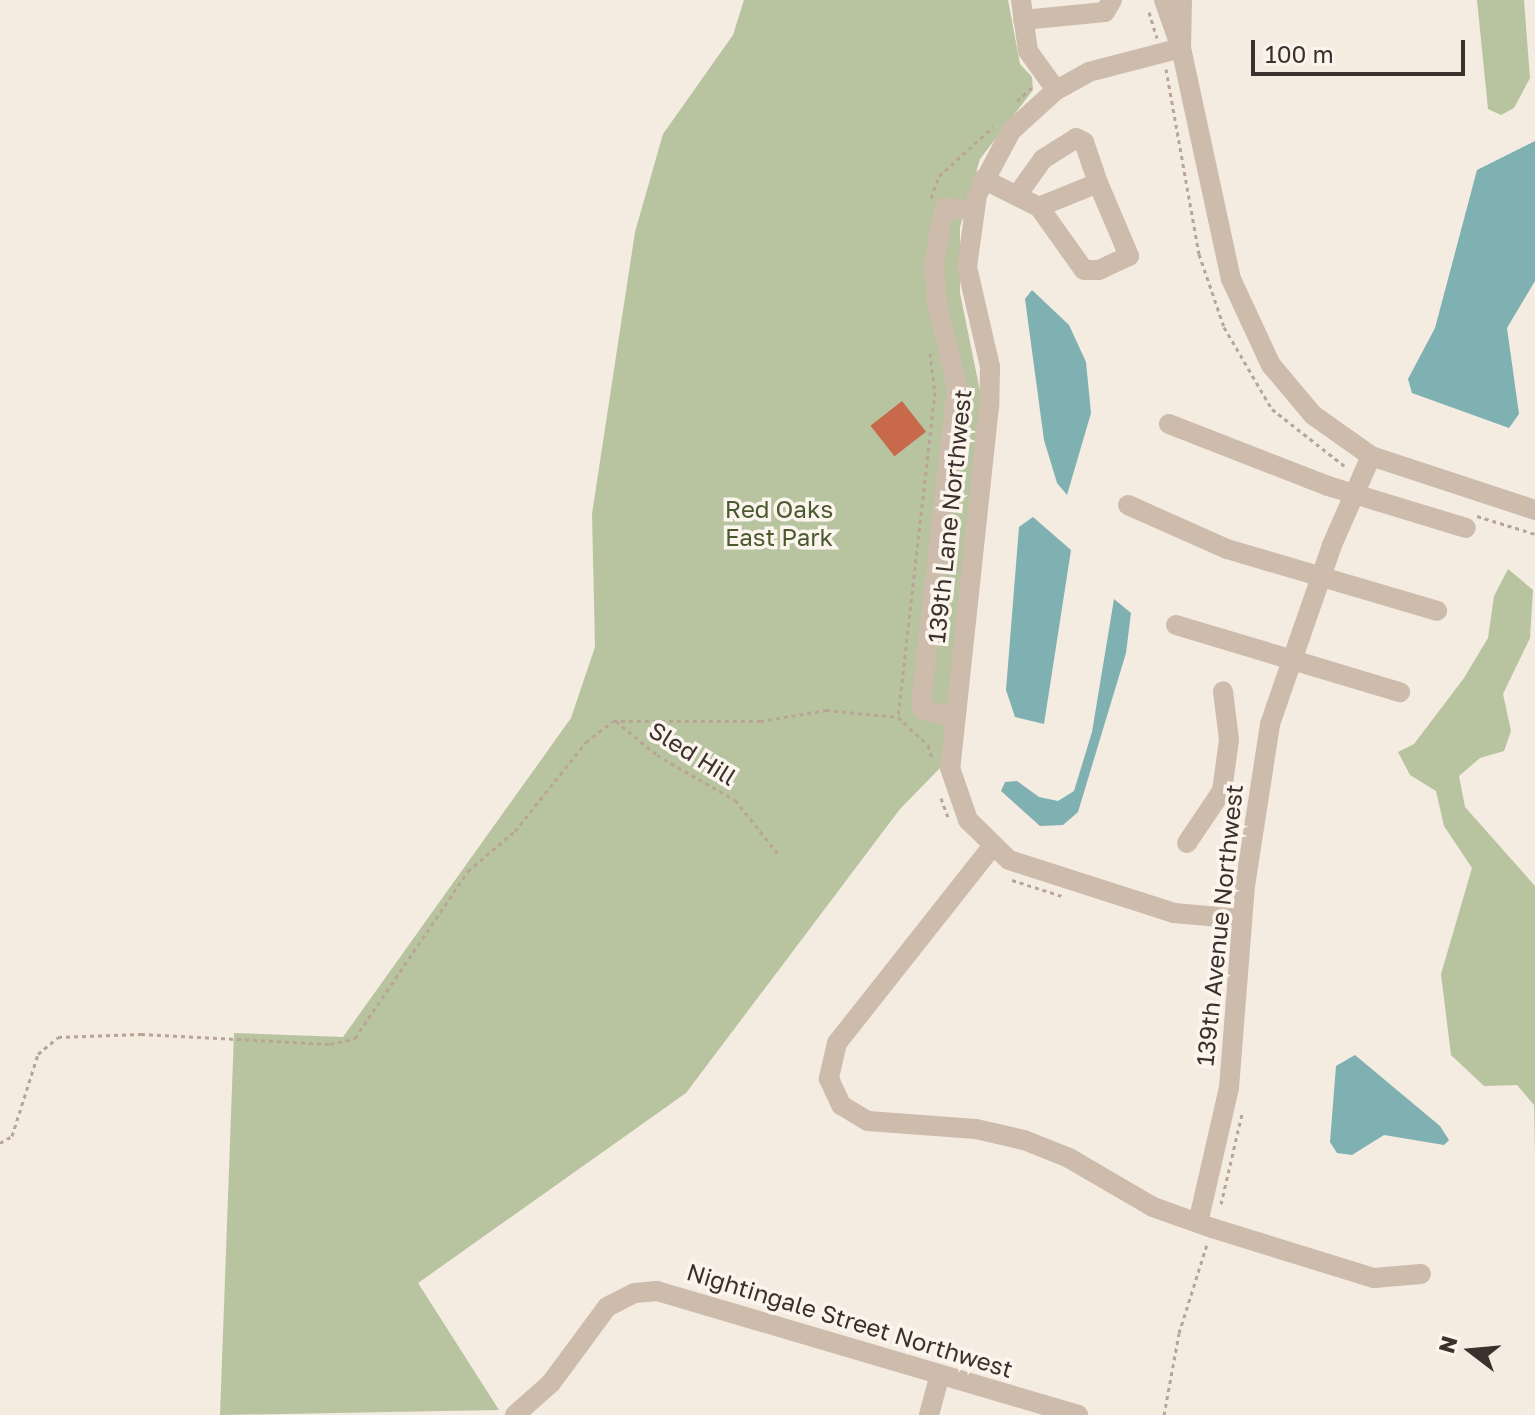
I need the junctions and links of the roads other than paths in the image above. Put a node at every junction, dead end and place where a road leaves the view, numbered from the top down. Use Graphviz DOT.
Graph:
graph roads {
  1 [pos="1112,0"];
  2 [pos="1164,0"];
  3 [pos="1182,0"];
  4 [pos="1022,10"];
  5 [pos="1181,48"];
  6 [pos="1056,90"];
  7 [pos="983,179"];
  8 [pos="1098,183"];
  9 [pos="1018,194"];
  10 [pos="1039,207"];
  11 [pos="973,210"];
  12 [pos="1169,424"];
  13 [pos="955,436"];
  14 [pos="986,440"];
  15 [pos="1371,456"];
  16 [pos="1353,494"];
  17 [pos="1128,505"];
  18 [pos="1535,510"];
  19 [pos="1466,528"];
  20 [pos="1321,577"];
  21 [pos="1437,611"];
  22 [pos="1176,625"];
  23 [pos="1290,660"];
  24 [pos="1223,691"];
  25 [pos="1400,692"];
  26 [pos="953,717"];
  27 [pos="1227,766"];
  28 [pos="1261,772"];
  29 [pos="1187,843"];
  30 [pos="991,848"];
  31 [pos="1242,919"];
  32 [pos="1207,1227"];
  33 [pos="1421,1274"];
  34 [pos="940,1374"];
  35 [pos="515,1415"];
  36 [pos="929,1415"];
  37 [pos="1078,1415"];
  1 -- 4 [label="street"];
  2 -- 5 [label="street"];
  3 -- 5 [label="street"];
  4 -- 6 [label="street"];
  5 -- 6 [label="street, 139th Lane Northwest"];
  5 -- 15 [label="street"];
  6 -- 7 [label="street, 139th Lane Northwest"];
  7 -- 9 [label="street"];
  7 -- 11 [label="street, 139th Lane Northwest"];
  8 -- 9 [label="street"];
  8 -- 10 [label="street"];
  8 -- 10 [label="street"];
  9 -- 10 [label="street"];
  11 -- 13 [label="street"];
  11 -- 14 [label="street, 139th Lane Northwest"];
  12 -- 16 [label="street"];
  13 -- 14 [label="street"];
  13 -- 26 [label="street"];
  14 -- 26 [label="street, 139th Lane Northwest"];
  15 -- 16 [label="street, 139th Avenue Northwest"];
  15 -- 18 [label="street"];
  16 -- 19 [label="street"];
  16 -- 20 [label="street, 139th Avenue Northwest"];
  17 -- 20 [label="street"];
  20 -- 21 [label="street"];
  20 -- 23 [label="street, 139th Avenue Northwest"];
  22 -- 23 [label="street"];
  23 -- 25 [label="street"];
  23 -- 28 [label="street, 139th Avenue Northwest"];
  24 -- 27 [label="street"];
  26 -- 30 [label="street, 139th Lane Northwest"];
  27 -- 28 [label="street"];
  27 -- 29 [label="street"];
  28 -- 31 [label="street, 139th Avenue Northwest"];
  30 -- 31 [label="street"];
  30 -- 32 [label="street"];
  31 -- 32 [label="street, 139th Avenue Northwest"];
  32 -- 33 [label="street"];
  34 -- 35 [label="street, Nightingale Street Northwest"];
  34 -- 36 [label="street"];
  34 -- 37 [label="street, Nightingale Street Northwest"];
}
